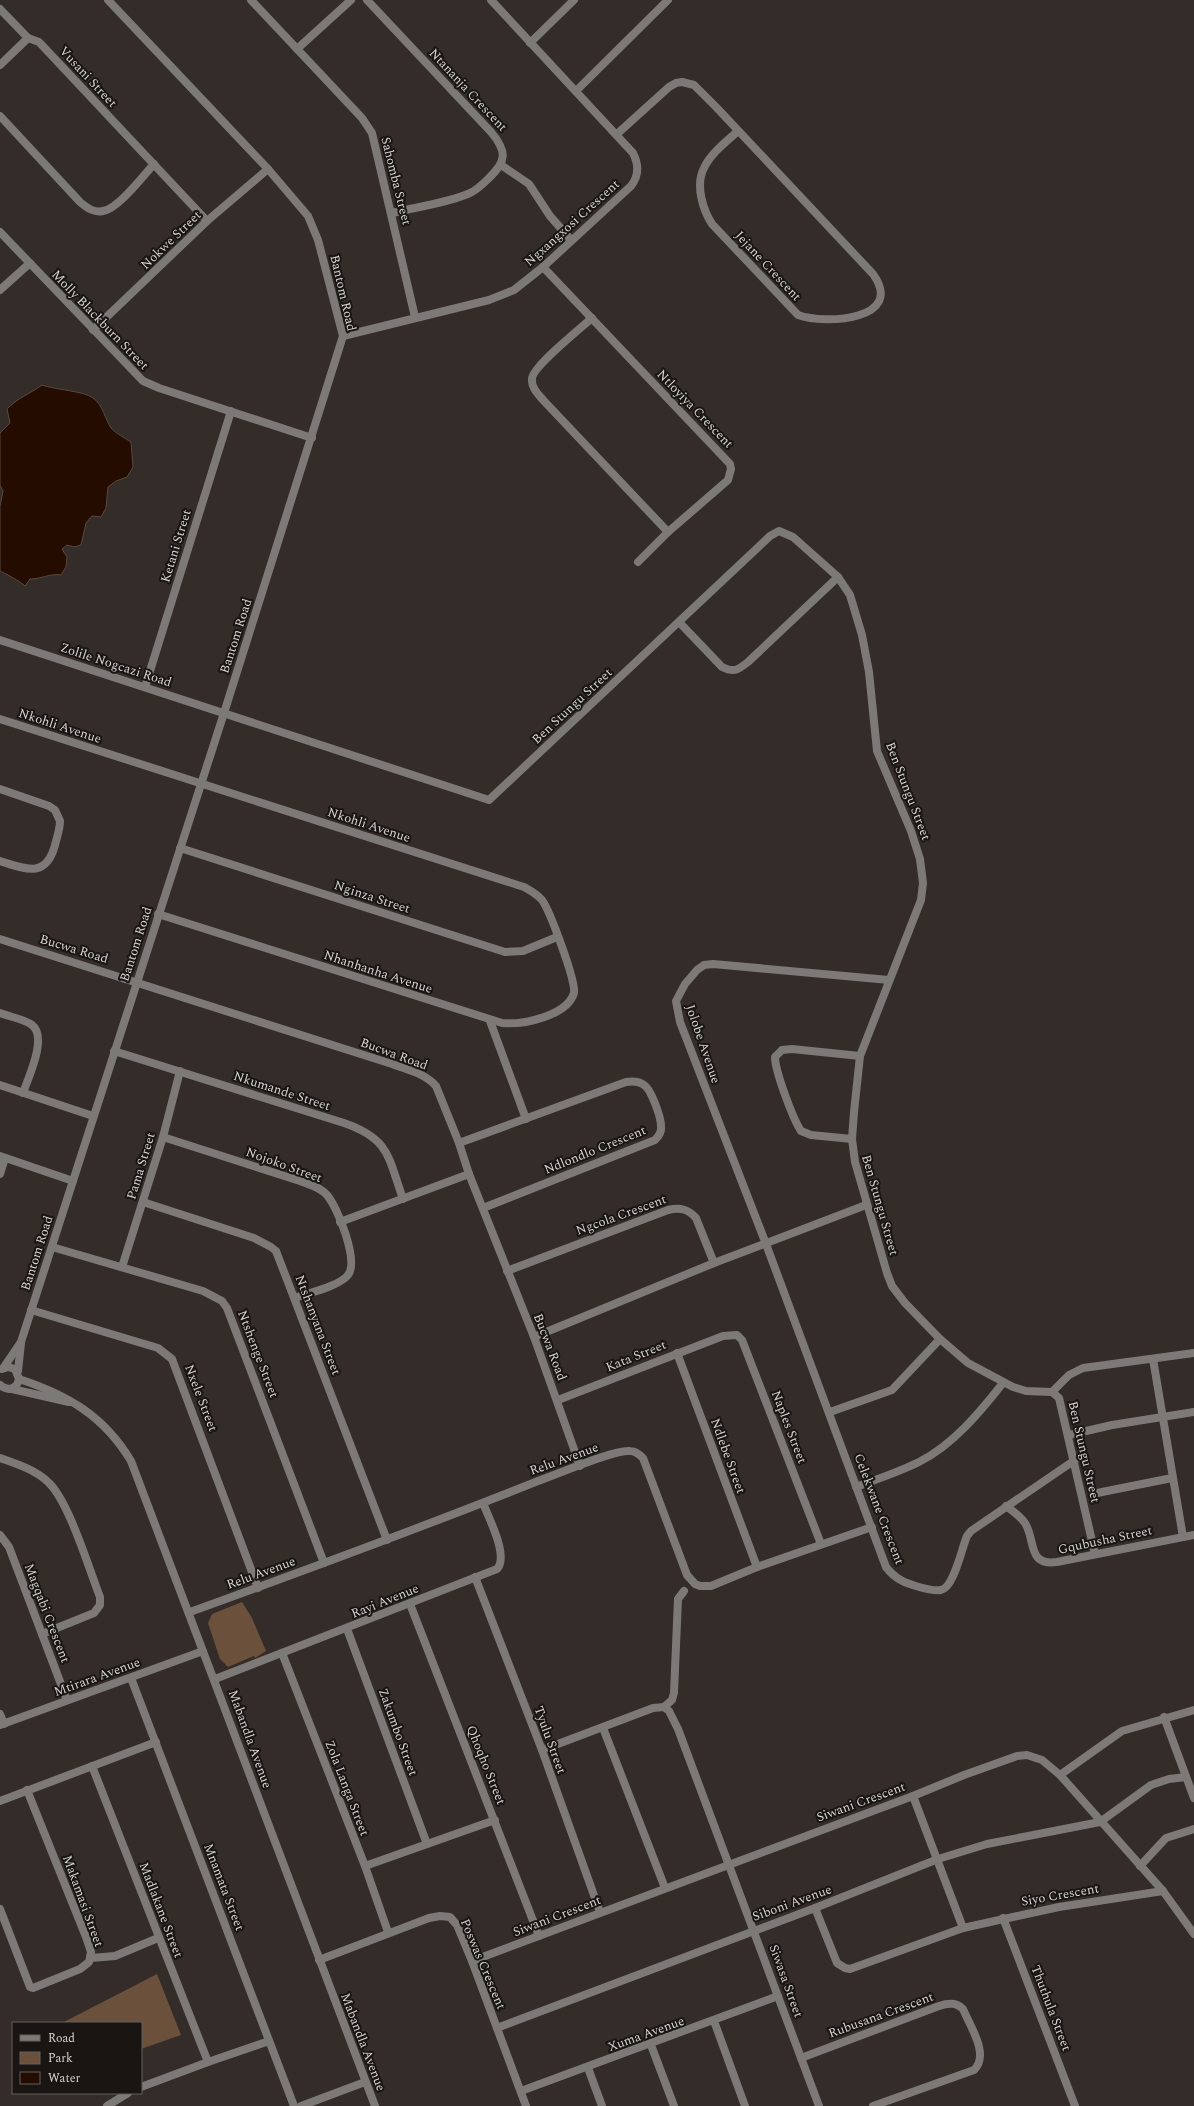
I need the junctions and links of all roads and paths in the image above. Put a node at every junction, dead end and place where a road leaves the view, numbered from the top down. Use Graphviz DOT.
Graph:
graph roads {
  1 [pos="108,0"];
  2 [pos="252,0"];
  3 [pos="351,0"];
  4 [pos="367,0"];
  5 [pos="491,0"];
  6 [pos="574,0"];
  7 [pos="664,1"];
  8 [pos="0,9"];
  9 [pos="28,38"];
  10 [pos="530,43"];
  11 [pos="298,49"];
  12 [pos="0,65"];
  13 [pos="576,91"];
  14 [pos="0,116"];
  15 [pos="738,131"];
  16 [pos="617,134"];
  17 [pos="154,164"];
  18 [pos="501,165"];
  19 [pos="268,169"];
  20 [pos="392,213"];
  21 [pos="207,221"];
  22 [pos="0,232"];
  23 [pos="572,240"];
  24 [pos="30,263"];
  25 [pos="543,266"];
  26 [pos="0,290"];
  27 [pos="416,317"];
  28 [pos="592,318"];
  29 [pos="93,330"];
  30 [pos="343,336"];
  31 [pos="231,411"];
  32 [pos="312,438"];
  33 [pos="668,532"];
  34 [pos="638,562"];
  35 [pos="838,577"];
  36 [pos="679,622"];
  37 [pos="0,640"];
  38 [pos="145,687"];
  39 [pos="224,713"];
  40 [pos="0,719"];
  41 [pos="201,784"];
  42 [pos="0,789"];
  43 [pos="180,848"];
  44 [pos="0,861"];
  45 [pos="158,914"];
  46 [pos="557,937"];
  47 [pos="0,939"];
  48 [pos="889,980"];
  49 [pos="136,981"];
  50 [pos="0,1013"];
  51 [pos="490,1021"];
  52 [pos="114,1051"];
  53 [pos="860,1056"];
  54 [pos="180,1071"];
  55 [pos="0,1085"];
  56 [pos="23,1093"];
  57 [pos="93,1116"];
  58 [pos="526,1119"];
  59 [pos="163,1137"];
  60 [pos="852,1139"];
  61 [pos="459,1143"];
  62 [pos="3,1157"];
  63 [pos="0,1174"];
  64 [pos="469,1174"];
  65 [pos="73,1180"];
  66 [pos="403,1198"];
  67 [pos="143,1202"];
  68 [pos="866,1205"];
  69 [pos="483,1208"];
  70 [pos="340,1222"];
  71 [pos="766,1244"];
  72 [pos="52,1247"];
  73 [pos="714,1263"];
  74 [pos="122,1267"];
  75 [pos="507,1271"];
  76 [pos="295,1298"];
  77 [pos="32,1310"];
  78 [pos="723,1336"];
  79 [pos="534,1337"];
  80 [pos="940,1339"];
  81 [pos="21,1342"];
  82 [pos="678,1353"];
  83 [pos="1194,1353"];
  84 [pos="1153,1359"];
  85 [pos="1,1369"];
  86 [pos="18,1375"];
  87 [pos="1003,1383"];
  88 [pos="0,1385"];
  89 [pos="12,1389"];
  90 [pos="1052,1392"];
  91 [pos="558,1400"];
  92 [pos="70,1402"];
  93 [pos="830,1412"];
  94 [pos="1194,1412"];
  95 [pos="1163,1417"];
  96 [pos="1069,1435"];
  97 [pos="0,1458"];
  98 [pos="1075,1460"];
  99 [pos="580,1466"];
  100 [pos="1172,1478"];
  101 [pos="856,1487"];
  102 [pos="1092,1494"];
  103 [pos="483,1503"];
  104 [pos="1006,1506"];
  105 [pos="872,1527"];
  106 [pos="0,1535"];
  107 [pos="1194,1535"];
  108 [pos="1183,1536"];
  109 [pos="388,1540"];
  110 [pos="821,1544"];
  111 [pos="1094,1554"];
  112 [pos="324,1563"];
  113 [pos="757,1567"];
  114 [pos="475,1578"];
  115 [pos="258,1588"];
  116 [pos="684,1591"];
  117 [pos="410,1604"];
  118 [pos="190,1612"];
  119 [pos="347,1629"];
  120 [pos="42,1634"];
  121 [pos="203,1650"];
  122 [pos="282,1653"];
  123 [pos="131,1678"];
  124 [pos="214,1679"];
  125 [pos="67,1700"];
  126 [pos="664,1707"];
  127 [pos="1194,1710"];
  128 [pos="0,1714"];
  129 [pos="1164,1717"];
  130 [pos="2,1724"];
  131 [pos="603,1728"];
  132 [pos="156,1742"];
  133 [pos="542,1750"];
  134 [pos="92,1766"];
  135 [pos="1060,1775"];
  136 [pos="1186,1777"];
  137 [pos="27,1790"];
  138 [pos="913,1796"];
  139 [pos="1194,1798"];
  140 [pos="0,1801"];
  141 [pos="495,1820"];
  142 [pos="1100,1822"];
  143 [pos="1194,1829"];
  144 [pos="427,1844"];
  145 [pos="938,1859"];
  146 [pos="728,1865"];
  147 [pos="365,1866"];
  148 [pos="1140,1866"];
  149 [pos="664,1888"];
  150 [pos="1163,1891"];
  151 [pos="815,1908"];
  152 [pos="0,1909"];
  153 [pos="600,1912"];
  154 [pos="1003,1918"];
  155 [pos="963,1928"];
  156 [pos="754,1930"];
  157 [pos="388,1932"];
  158 [pos="1194,1934"];
  159 [pos="539,1936"];
  160 [pos="158,1938"];
  161 [pos="91,1958"];
  162 [pos="319,1960"];
  163 [pos="472,1961"];
  164 [pos="778,1996"];
  165 [pos="714,2021"];
  166 [pos="497,2028"];
  167 [pos="269,2042"];
  168 [pos="651,2045"];
  169 [pos="801,2058"];
  170 [pos="208,2062"];
  171 [pos="588,2068"];
  172 [pos="366,2082"];
  173 [pos="142,2087"];
  174 [pos="521,2091"];
  175 [pos="126,2094"];
  176 [pos="107,2106"];
  177 [pos="294,2106"];
  178 [pos="301,2106"];
  179 [pos="375,2106"];
  180 [pos="526,2106"];
  181 [pos="602,2106"];
  182 [pos="674,2106"];
  183 [pos="745,2106"];
  184 [pos="820,2106"];
  185 [pos="872,2106"];
  186 [pos="1075,2106"];
  1 -- 19 [label="street, Bantom Road"];
  2 -- 11 [label="street, Sahomba Street"];
  3 -- 11 [label="street"];
  4 -- 18 [label="street, Ntananja Crescent"];
  5 -- 10 [label="street, Ngxangxosi Crescent"];
  6 -- 10 [label="street"];
  7 -- 13 [label="street"];
  8 -- 9 [label="street, Vusani Street"];
  9 -- 12 [label="street"];
  9 -- 17 [label="street, Vusani Street"];
  10 -- 13 [label="street, Ngxangxosi Crescent"];
  11 -- 20 [label="street, Sahomba Street"];
  13 -- 16 [label="street, Ngxangxosi Crescent"];
  14 -- 17 [label="street"];
  15 -- 15 [label="street, Jejane Crescent"];
  15 -- 16 [label="street, Jejane Crescent"];
  16 -- 23 [label="street, Ngxangxosi Crescent"];
  17 -- 21 [label="street, Vusani Street"];
  18 -- 20 [label="street"];
  18 -- 23 [label="street"];
  19 -- 21 [label="street, Nokwe Street"];
  19 -- 30 [label="street, Bantom Road"];
  20 -- 27 [label="street, Sahomba Street"];
  21 -- 29 [label="street, Nokwe Street"];
  22 -- 24 [label="street, Molly Blackburn Street"];
  23 -- 25 [label="street, Ngxangxosi Crescent"];
  24 -- 26 [label="street"];
  24 -- 29 [label="street, Molly Blackburn Street"];
  25 -- 27 [label="street, Ngxangxosi Crescent"];
  25 -- 28 [label="street, Ntloyiya Crescent"];
  27 -- 30 [label="street, Ngxangxosi Crescent"];
  28 -- 33 [label="street"];
  28 -- 33 [label="street, Ntloyiya Crescent"];
  29 -- 31 [label="street, Molly Blackburn Street"];
  30 -- 32 [label="street, Bantom Road"];
  31 -- 32 [label="street, Molly Blackburn Street"];
  31 -- 38 [label="street, Ketani Street"];
  32 -- 39 [label="street, Bantom Road"];
  33 -- 34 [label="street, Ntloyiya Crescent"];
  35 -- 36 [label="street, Ben Stungu Street"];
  35 -- 36 [label="street"];
  35 -- 48 [label="street, Ben Stungu Street"];
  36 -- 39 [label="street, Ben Stungu Street"];
  37 -- 38 [label="street, Zolile Nogcazi Road"];
  38 -- 39 [label="street, Zolile Nogcazi Road"];
  39 -- 41 [label="street, Bantom Road"];
  40 -- 41 [label="street, Nkohli Avenue"];
  41 -- 43 [label="street, Bantom Road"];
  41 -- 46 [label="street, Nkohli Avenue"];
  42 -- 44 [label="street"];
  43 -- 45 [label="street, Bantom Road"];
  43 -- 46 [label="street, Nginza Street"];
  45 -- 49 [label="street, Bantom Road"];
  45 -- 51 [label="street, Nhanhanha Avenue"];
  46 -- 51 [label="street, Nkohli Avenue"];
  47 -- 49 [label="street, Bucwa Road"];
  48 -- 53 [label="street, Ben Stungu Street"];
  48 -- 71 [label="street, Jolobe Avenue"];
  49 -- 52 [label="street, Bantom Road"];
  49 -- 61 [label="street, Bucwa Road"];
  50 -- 56 [label="street"];
  51 -- 58 [label="street"];
  52 -- 54 [label="street, Nkumande Street"];
  52 -- 57 [label="street, Bantom Road"];
  53 -- 60 [label="street, Ben Stungu Street"];
  53 -- 60 [label="street"];
  54 -- 59 [label="street, Pama Street"];
  54 -- 66 [label="street, Nkumande Street"];
  55 -- 56 [label="street"];
  56 -- 57 [label="street"];
  57 -- 65 [label="street, Bantom Road"];
  58 -- 61 [label="street, Ndlondlo Crescent"];
  58 -- 69 [label="street, Ndlondlo Crescent"];
  59 -- 67 [label="street, Pama Street"];
  59 -- 70 [label="street, Nojoko Street"];
  60 -- 68 [label="street, Ben Stungu Street"];
  61 -- 64 [label="street, Bucwa Road"];
  62 -- 63 [label="street"];
  62 -- 65 [label="street"];
  64 -- 66 [label="street"];
  64 -- 69 [label="street, Bucwa Road"];
  65 -- 72 [label="street, Bantom Road"];
  66 -- 70 [label="street"];
  67 -- 74 [label="street, Pama Street"];
  67 -- 76 [label="street, Ntshanyana Street"];
  68 -- 71 [label="street"];
  68 -- 80 [label="street, Ben Stungu Street"];
  69 -- 75 [label="street, Bucwa Road"];
  70 -- 76 [label="street, Nojoko Street"];
  71 -- 73 [label="street"];
  71 -- 93 [label="street, Celekwane Crescent"];
  72 -- 74 [label="street, Ntshenge Street"];
  72 -- 77 [label="street, Bantom Road"];
  73 -- 75 [label="street, Ngcola Crescent"];
  73 -- 79 [label="street"];
  74 -- 112 [label="street, Ntshenge Street"];
  75 -- 79 [label="street, Bucwa Road"];
  76 -- 109 [label="street, Ntshanyana Street"];
  77 -- 81 [label="street, Bantom Road"];
  77 -- 115 [label="street, Nxele Street"];
  78 -- 82 [label="street, Kata Street"];
  78 -- 110 [label="street, Naples Street"];
  79 -- 91 [label="street, Bucwa Road"];
  80 -- 87 [label="street, Ben Stungu Street"];
  80 -- 93 [label="street"];
  81 -- 85 [label="street, Bantom Road"];
  81 -- 86 [label="street, Bantom Road"];
  82 -- 91 [label="street, Kata Street"];
  82 -- 113 [label="street, Ndlebe Street"];
  83 -- 84 [label="street"];
  84 -- 90 [label="street"];
  84 -- 95 [label="street"];
  85 -- 86 [label="street, Mabandla Avenue"];
  86 -- 89 [label="street"];
  86 -- 92 [label="street, Mabandla Avenue"];
  87 -- 90 [label="street, Ben Stungu Street"];
  87 -- 101 [label="street"];
  88 -- 89 [label="street, Mabandla Avenue"];
  89 -- 92 [label="street, Mabandla Avenue"];
  90 -- 96 [label="street, Ben Stungu Street"];
  91 -- 99 [label="street, Bucwa Road"];
  92 -- 118 [label="street, Mabandla Avenue"];
  93 -- 101 [label="street, Celekwane Crescent"];
  94 -- 95 [label="street"];
  95 -- 96 [label="street"];
  95 -- 100 [label="street"];
  96 -- 98 [label="street, Ben Stungu Street"];
  97 -- 120 [label="street"];
  98 -- 104 [label="street, Celekwane Crescent"];
  98 -- 111 [label="street, Ben Stungu Street"];
  99 -- 103 [label="street, Relu Avenue"];
  99 -- 113 [label="street, Relu Avenue"];
  100 -- 102 [label="street"];
  100 -- 108 [label="street"];
  101 -- 105 [label="street, Celekwane Crescent"];
  103 -- 109 [label="street, Relu Avenue"];
  103 -- 114 [label="street, Rayi Avenue"];
  104 -- 105 [label="street, Celekwane Crescent"];
  104 -- 111 [label="street, Gqubusha Street"];
  105 -- 110 [label="street, Relu Avenue"];
  106 -- 120 [label="street, Magqabi Crescent"];
  107 -- 108 [label="street, Gqubusha Street"];
  108 -- 111 [label="street, Gqubusha Street"];
  109 -- 112 [label="street, Relu Avenue"];
  110 -- 113 [label="street, Relu Avenue"];
  112 -- 115 [label="street, Relu Avenue"];
  114 -- 117 [label="street, Rayi Avenue"];
  114 -- 133 [label="street, Tyulu Street"];
  115 -- 118 [label="street, Relu Avenue"];
  116 -- 126 [label="street"];
  117 -- 119 [label="street, Rayi Avenue"];
  117 -- 141 [label="street, Qhoqho Street"];
  118 -- 121 [label="street, Mabandla Avenue"];
  119 -- 122 [label="street, Rayi Avenue"];
  119 -- 144 [label="street, Zakumbo Street"];
  120 -- 125 [label="street, Magqabi Crescent"];
  121 -- 123 [label="street, Mtirara Avenue"];
  121 -- 124 [label="street, Mabandla Avenue"];
  122 -- 124 [label="street, Rayi Avenue"];
  122 -- 147 [label="street, Zola Langa Street"];
  123 -- 125 [label="street, Mtirara Avenue"];
  123 -- 132 [label="street, Mnamata Street"];
  124 -- 162 [label="street, Mabandla Avenue"];
  125 -- 130 [label="street, Mtirara Avenue"];
  126 -- 131 [label="street"];
  126 -- 146 [label="street, Siwasa Street"];
  127 -- 129 [label="street"];
  128 -- 130 [label="street"];
  129 -- 135 [label="street"];
  129 -- 136 [label="street"];
  131 -- 133 [label="street"];
  131 -- 149 [label="street"];
  132 -- 134 [label="street"];
  132 -- 167 [label="street, Mnamata Street"];
  133 -- 153 [label="street, Tyulu Street"];
  134 -- 137 [label="street"];
  134 -- 160 [label="street, Madlakane Street"];
  135 -- 138 [label="street, Siwani Crescent"];
  135 -- 142 [label="street, Siwani Crescent"];
  136 -- 139 [label="street"];
  136 -- 142 [label="street"];
  137 -- 140 [label="street"];
  137 -- 161 [label="street, Makamasi Street"];
  138 -- 145 [label="street"];
  138 -- 146 [label="street, Siwani Crescent"];
  141 -- 144 [label="street"];
  141 -- 159 [label="street, Qhoqho Street"];
  142 -- 145 [label="street, Siboni Avenue"];
  142 -- 148 [label="street, Siwani Crescent"];
  143 -- 148 [label="street"];
  144 -- 147 [label="street"];
  145 -- 151 [label="street, Siboni Avenue"];
  145 -- 155 [label="street"];
  146 -- 149 [label="street, Siwani Crescent"];
  146 -- 156 [label="street, Siwasa Street"];
  147 -- 157 [label="street, Zola Langa Street"];
  148 -- 150 [label="street, Siwani Crescent"];
  149 -- 153 [label="street, Siwani Crescent"];
  150 -- 154 [label="street, Siyo Crescent"];
  150 -- 158 [label="street, Siwani Crescent"];
  151 -- 155 [label="street, Siyo Crescent"];
  151 -- 156 [label="street, Siboni Avenue"];
  152 -- 161 [label="street, Makamasi Street"];
  153 -- 159 [label="street, Siwani Crescent"];
  154 -- 155 [label="street, Siyo Crescent"];
  154 -- 186 [label="street, Thuthula Street"];
  156 -- 164 [label="street, Siwasa Street"];
  156 -- 166 [label="street, Siboni Avenue"];
  157 -- 162 [label="street, Poswas Crescent"];
  157 -- 163 [label="street, Poswas Crescent"];
  159 -- 163 [label="street, Siwani Crescent"];
  160 -- 161 [label="street"];
  160 -- 170 [label="street, Madlakane Street"];
  162 -- 172 [label="street, Mabandla Avenue"];
  163 -- 166 [label="street, Poswas Crescent"];
  164 -- 165 [label="street, Xuma Avenue"];
  164 -- 169 [label="street, Siwasa Street"];
  165 -- 168 [label="street, Xuma Avenue"];
  165 -- 183 [label="street"];
  166 -- 174 [label="street, Poswas Crescent"];
  167 -- 170 [label="street"];
  167 -- 177 [label="street, Mnamata Street"];
  168 -- 171 [label="street, Xuma Avenue"];
  168 -- 182 [label="street"];
  169 -- 184 [label="street, Siwasa Street"];
  169 -- 185 [label="street, Rubusana Crescent"];
  170 -- 173 [label="street"];
  171 -- 174 [label="street, Xuma Avenue"];
  171 -- 181 [label="street"];
  172 -- 178 [label="street"];
  172 -- 179 [label="street, Mabandla Avenue"];
  174 -- 180 [label="street, Poswas Crescent"];
  175 -- 176 [label="street"];
}
